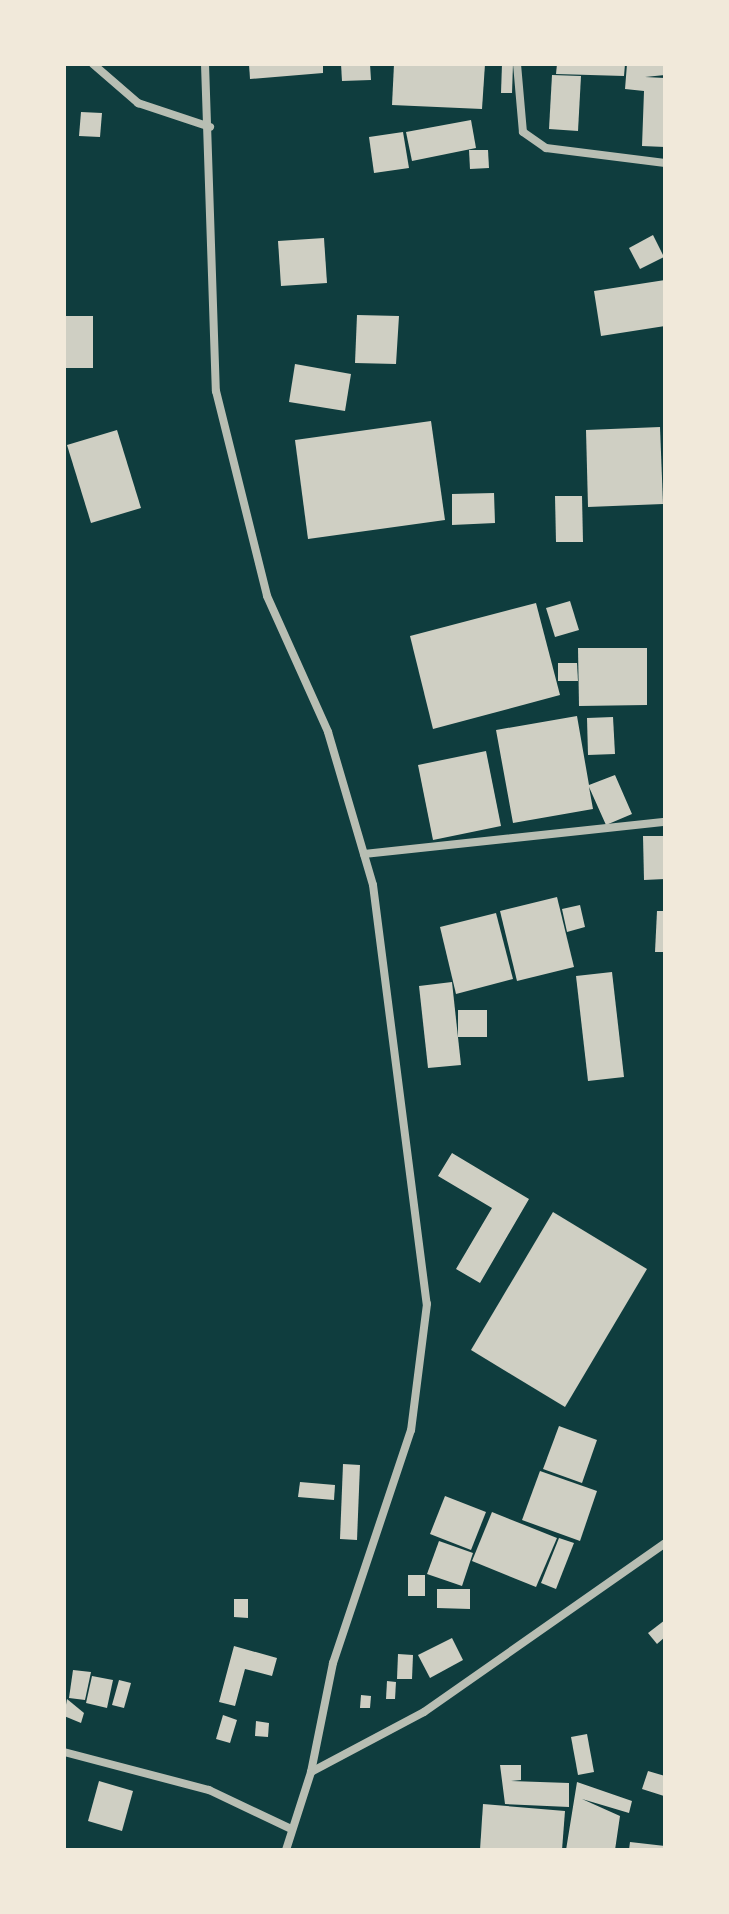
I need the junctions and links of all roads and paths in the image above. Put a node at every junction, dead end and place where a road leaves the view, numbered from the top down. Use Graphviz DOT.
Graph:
graph roads {
  1 [pos="93,64"];
  2 [pos="205,64"];
  3 [pos="517,64"];
  4 [pos="210,127"];
  5 [pos="665,163"];
  6 [pos="665,822"];
  7 [pos="364,854"];
  8 [pos="665,1543"];
  9 [pos="64,1752"];
  10 [pos="311,1772"];
  11 [pos="289,1828"];
  12 [pos="286,1850"];
  1 -- 4 [label="street"];
  2 -- 4 [label="street"];
  3 -- 5 [label="street"];
  4 -- 7 [label="street"];
  6 -- 7 [label="street"];
  7 -- 10 [label="street"];
  8 -- 10 [label="street"];
  9 -- 11 [label="street"];
  10 -- 11 [label="street"];
  11 -- 12 [label="street"];
}
